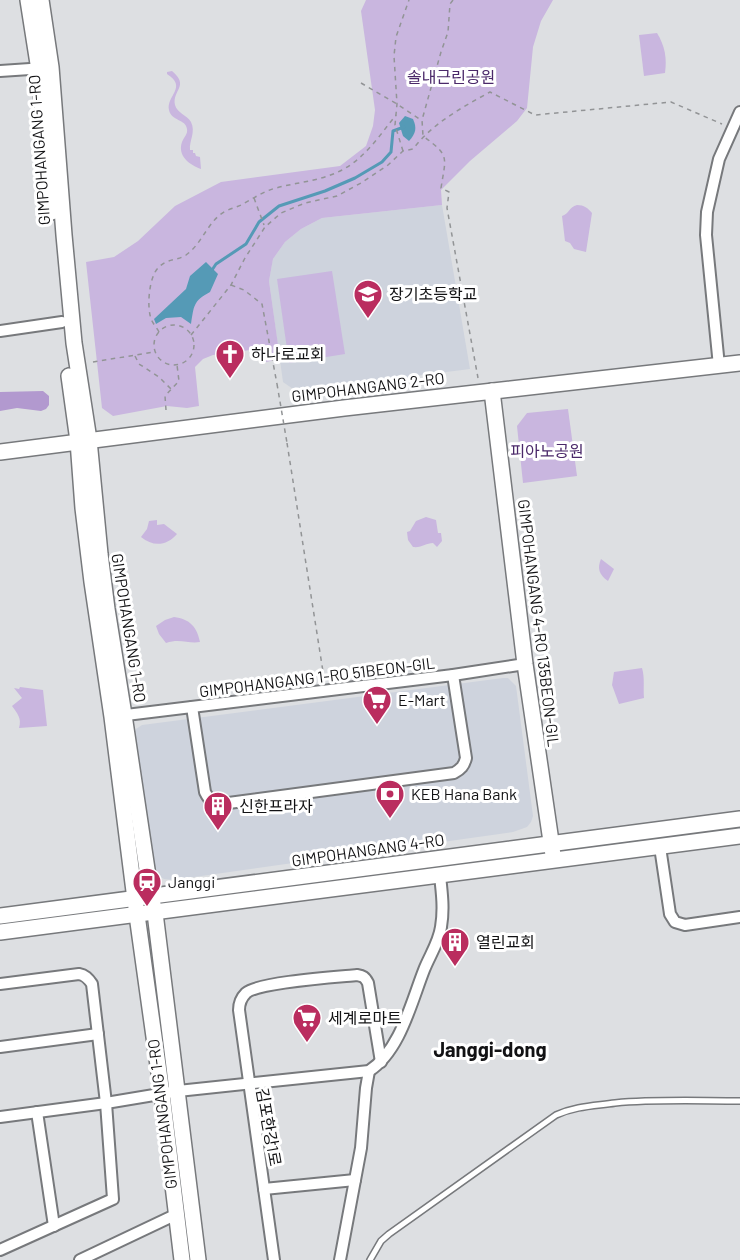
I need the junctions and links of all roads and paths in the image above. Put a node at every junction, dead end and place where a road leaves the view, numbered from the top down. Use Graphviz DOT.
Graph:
graph roads {
  1 [pos="28,0"];
  2 [pos="41,0"];
  3 [pos="408,0"];
  4 [pos="453,0"];
  5 [pos="45,68"];
  6 [pos="0,71"];
  7 [pos="361,84"];
  8 [pos="397,104"];
  9 [pos="740,112"];
  10 [pos="396,115"];
  11 [pos="422,120"];
  12 [pos="726,126"];
  13 [pos="423,136"];
  14 [pos="403,151"];
  15 [pos="254,198"];
  16 [pos="265,226"];
  17 [pos="231,285"];
  18 [pos="62,322"];
  19 [pos="0,331"];
  20 [pos="159,332"];
  21 [pos="191,335"];
  22 [pos="155,352"];
  23 [pos="135,355"];
  24 [pos="93,362"];
  25 [pos="740,363"];
  26 [pos="177,365"];
  27 [pos="718,366"];
  28 [pos="478,378"];
  29 [pos="171,389"];
  30 [pos="492,391"];
  31 [pos="166,410"];
  32 [pos="83,441"];
  33 [pos="0,452"];
  34 [pos="525,664"];
  35 [pos="453,675"];
  36 [pos="324,678"];
  37 [pos="192,707"];
  38 [pos="118,716"];
  39 [pos="740,819"];
  40 [pos="740,836"];
  41 [pos="660,847"];
  42 [pos="553,852"];
  43 [pos="440,876"];
  44 [pos="151,896"];
  45 [pos="135,898"];
  46 [pos="155,913"];
  47 [pos="137,915"];
  48 [pos="0,916"];
  49 [pos="740,917"];
  50 [pos="0,932"];
  51 [pos="0,984"];
  52 [pos="98,1034"];
  53 [pos="0,1047"];
  54 [pos="381,1062"];
  55 [pos="369,1071"];
  56 [pos="249,1084"];
  57 [pos="178,1091"];
  58 [pos="162,1094"];
  59 [pos="740,1101"];
  60 [pos="106,1103"];
  61 [pos="38,1112"];
  62 [pos="0,1116"];
  63 [pos="356,1180"];
  64 [pos="264,1189"];
  65 [pos="177,1214"];
  66 [pos="54,1226"];
  67 [pos="0,1250"];
  68 [pos="100,1256"];
  69 [pos="80,1260"];
  70 [pos="182,1260"];
  71 [pos="198,1260"];
  72 [pos="274,1260"];
  73 [pos="340,1260"];
  74 [pos="370,1260"];
  1 -- 5 [label="street, GIMPOHANGANG 1-RO"];
  2 -- 5 [label="street, GIMPOHANGANG 1-RO"];
  3 -- 8 [label="path"];
  4 -- 11 [label="path"];
  5 -- 6 [label="street"];
  5 -- 18 [label="street, GIMPOHANGANG 1-RO"];
  5 -- 32 [label="street, GIMPOHANGANG 1-RO"];
  7 -- 8 [label="path"];
  8 -- 10 [label="path"];
  8 -- 11 [label="path"];
  9 -- 27 [label="street"];
  10 -- 14 [label="path"];
  10 -- 15 [label="path"];
  11 -- 13 [label="path"];
  12 -- 13 [label="path"];
  13 -- 14 [label="path"];
  13 -- 28 [label="path"];
  14 -- 16 [label="path"];
  15 -- 16 [label="path"];
  15 -- 20 [label="path"];
  16 -- 17 [label="path"];
  17 -- 21 [label="path"];
  17 -- 36 [label="path, bridge"];
  18 -- 19 [label="street"];
  18 -- 32 [label="street, GIMPOHANGANG 1-RO"];
  20 -- 21 [label="path"];
  20 -- 22 [label="path"];
  21 -- 26 [label="path"];
  22 -- 23 [label="path"];
  22 -- 26 [label="path"];
  23 -- 24 [label="path"];
  23 -- 29 [label="path"];
  25 -- 27 [label="street, GIMPOHANGANG 2-RO"];
  26 -- 29 [label="path"];
  27 -- 30 [label="street, GIMPOHANGANG 2-RO"];
  29 -- 31 [label="path"];
  30 -- 32 [label="street, GIMPOHANGANG 2-RO"];
  30 -- 34 [label="street, GIMPOHANGANG 4-RO 135BEON-GIL"];
  32 -- 33 [label="street, GIMPOHANGANG 2-RO"];
  32 -- 38 [label="street, GIMPOHANGANG 1-RO"];
  34 -- 35 [label="street, GIMPOHANGANG 1-RO 51BEON-GIL"];
  34 -- 42 [label="street, GIMPOHANGANG 4-RO 135BEON-GIL"];
  35 -- 37 [label="street, GIMPOHANGANG 1-RO 51BEON-GIL"];
  35 -- 37 [label="street"];
  37 -- 38 [label="street, GIMPOHANGANG 1-RO 51BEON-GIL"];
  38 -- 44 [label="street, GIMPOHANGANG 1-RO"];
  38 -- 45 [label="street, GIMPOHANGANG 1-RO"];
  39 -- 42 [label="street, GIMPOHANGANG 4-RO"];
  40 -- 41 [label="street, GIMPOHANGANG 4-RO"];
  41 -- 42 [label="street, GIMPOHANGANG 4-RO"];
  41 -- 49 [label="street"];
  42 -- 43 [label="street, GIMPOHANGANG 4-RO"];
  42 -- 44 [label="street, GIMPOHANGANG 4-RO"];
  43 -- 46 [label="street, GIMPOHANGANG 4-RO"];
  43 -- 54 [label="street"];
  44 -- 45 [label="street, GIMPOHANGANG 4-RO"];
  44 -- 46 [label="street, GIMPOHANGANG 1-RO"];
  45 -- 47 [label="street, GIMPOHANGANG 1-RO"];
  45 -- 48 [label="street, GIMPOHANGANG 4-RO"];
  46 -- 47 [label="street, GIMPOHANGANG 4-RO"];
  46 -- 57 [label="street, GIMPOHANGANG 1-RO"];
  47 -- 50 [label="street, GIMPOHANGANG 4-RO"];
  47 -- 58 [label="street, GIMPOHANGANG 1-RO"];
  51 -- 52 [label="street"];
  52 -- 53 [label="street"];
  52 -- 60 [label="street"];
  54 -- 55 [label="street"];
  54 -- 56 [label="street"];
  55 -- 56 [label="street"];
  55 -- 63 [label="street"];
  56 -- 57 [label="street, 김포한강1로"];
  56 -- 64 [label="street, 김포한강1로"];
  57 -- 58 [label="street, 김포한강1로"];
  57 -- 71 [label="street, GIMPOHANGANG 1-RO"];
  58 -- 60 [label="street, 김포한강1로"];
  58 -- 65 [label="street, GIMPOHANGANG 1-RO"];
  59 -- 74 [label="lane"];
  60 -- 61 [label="street, 김포한강1로"];
  60 -- 66 [label="street"];
  61 -- 62 [label="street, 김포한강1로"];
  61 -- 66 [label="street"];
  63 -- 64 [label="street"];
  63 -- 73 [label="street"];
  64 -- 72 [label="street, 김포한강1로"];
  65 -- 68 [label="street"];
  65 -- 70 [label="street, GIMPOHANGANG 1-RO"];
  66 -- 67 [label="street"];
  68 -- 69 [label="street"];
}
